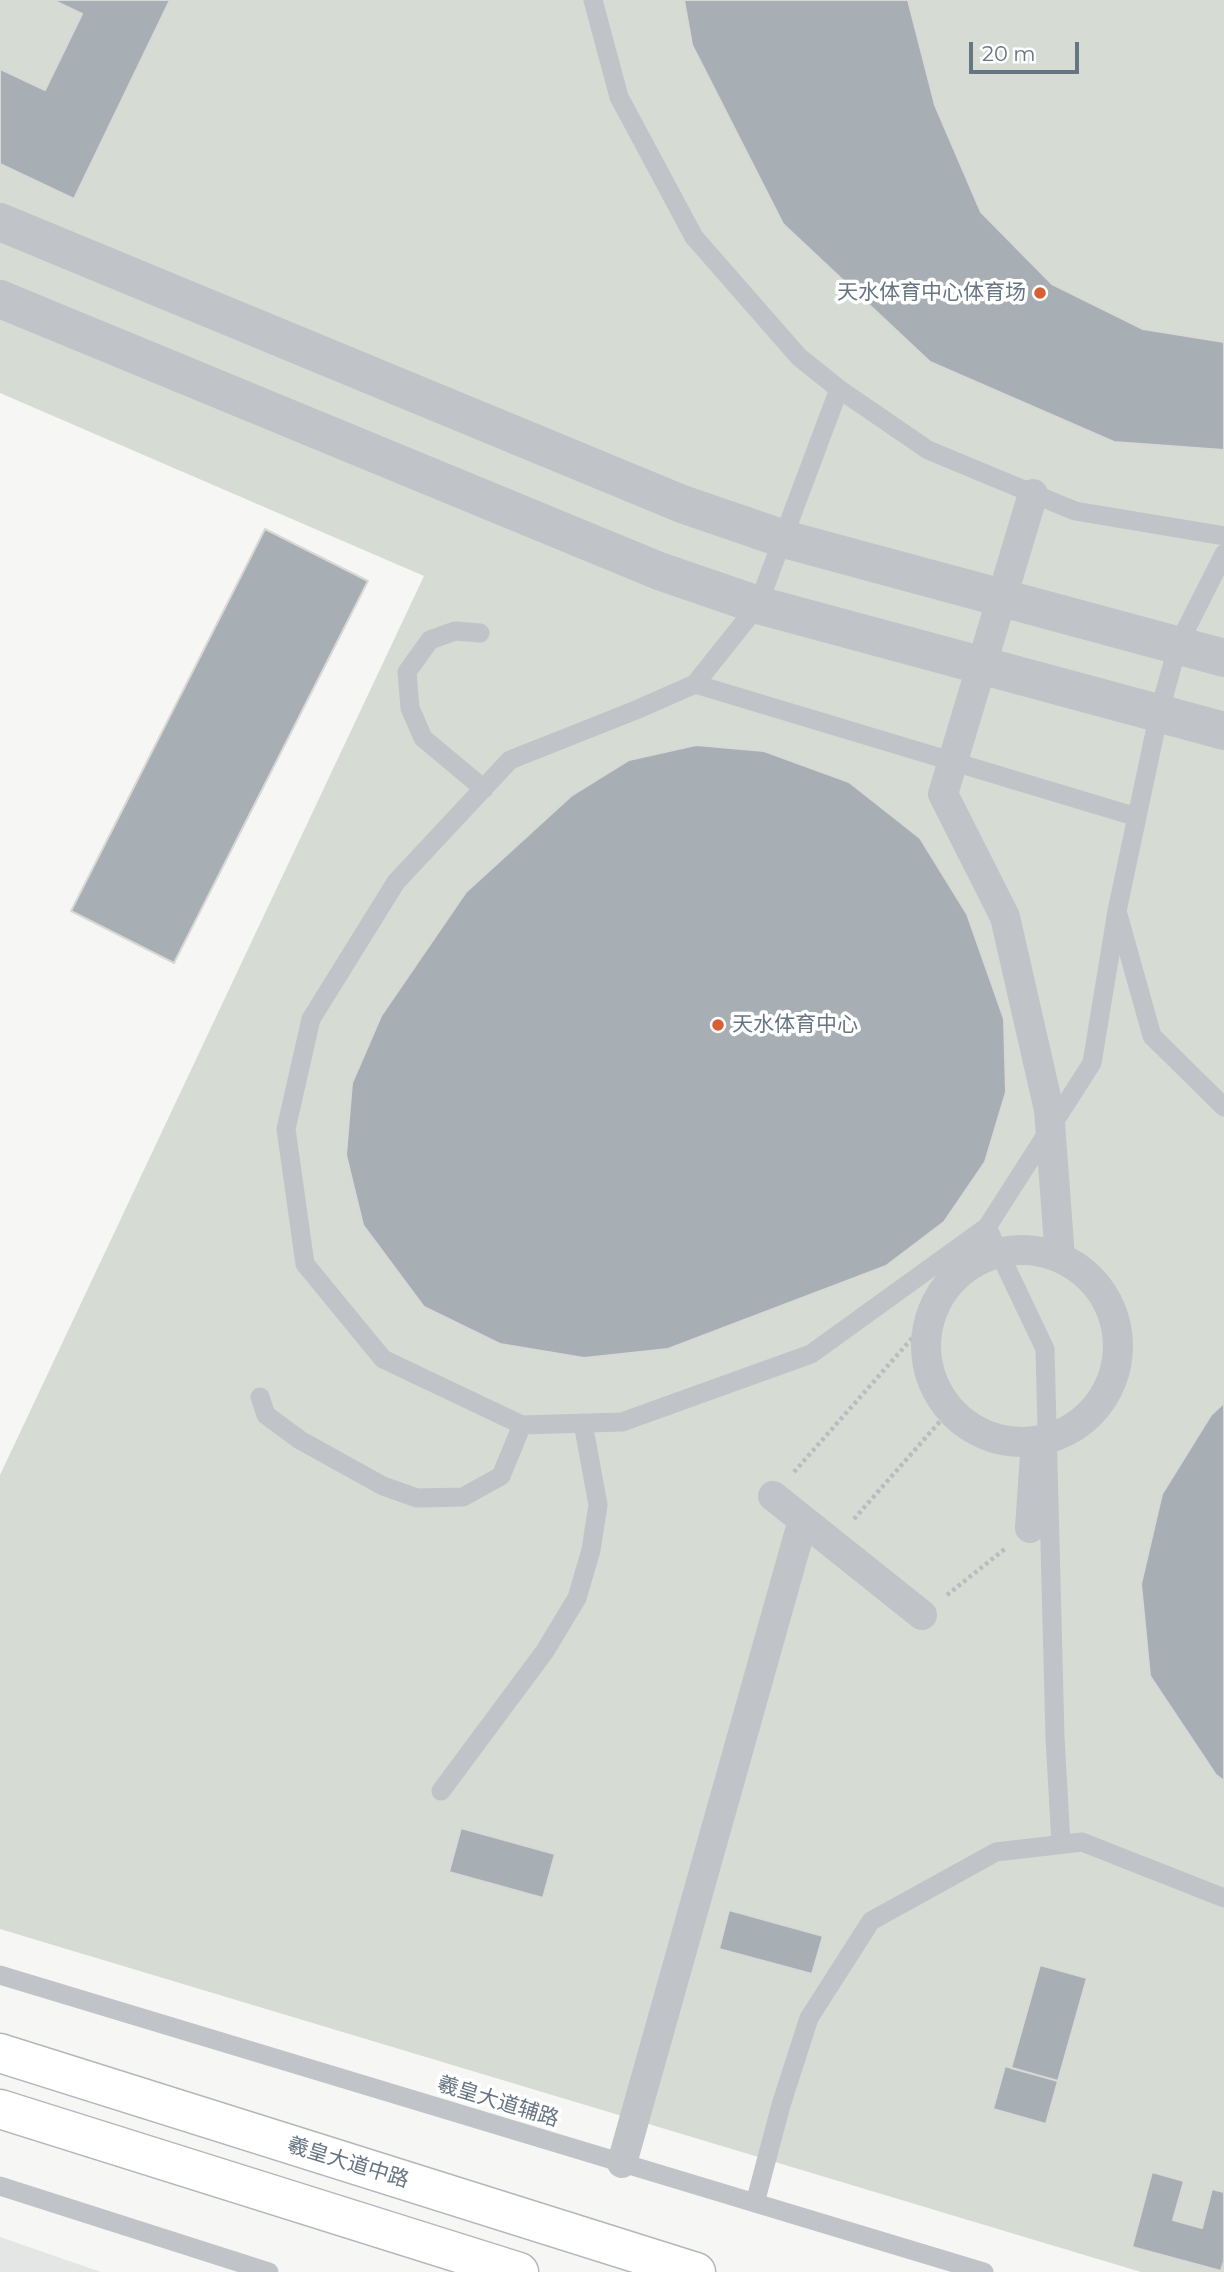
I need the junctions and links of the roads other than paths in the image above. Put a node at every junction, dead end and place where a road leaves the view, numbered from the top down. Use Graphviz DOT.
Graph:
graph roads {
  1 [pos="593,0"];
  2 [pos="0,222"];
  3 [pos="0,299"];
  4 [pos="839,389"];
  5 [pos="1033,494"];
  6 [pos="1224,536"];
  7 [pos="1224,555"];
  8 [pos="758,605"];
  9 [pos="480,632"];
  10 [pos="1178,645"];
  11 [pos="1224,658"];
  12 [pos="695,684"];
  13 [pos="1159,713"];
  14 [pos="1224,731"];
  15 [pos="484,789"];
  16 [pos="1137,817"];
  17 [pos="1117,911"];
  18 [pos="1224,1107"];
  19 [pos="987,1227"];
  20 [pos="1060,1258"];
  21 [pos="260,1398"];
  22 [pos="583,1423"];
  23 [pos="522,1425"];
  24 [pos="1037,1441"];
  25 [pos="773,1496"];
  26 [pos="803,1521"];
  27 [pos="1030,1528"];
  28 [pos="922,1615"];
  29 [pos="441,1791"];
  30 [pos="1061,1844"];
  31 [pos="1224,1898"];
  32 [pos="0,1975"];
  33 [pos="0,2053"];
  34 [pos="0,2109"];
  35 [pos="621,2163"];
  36 [pos="0,2186"];
  37 [pos="755,2203"];
  38 [pos="269,2272"];
  39 [pos="519,2272"];
  40 [pos="696,2272"];
  41 [pos="984,2272"];
  1 -- 4 [label="lane"];
  2 -- 10 [label="street"];
  3 -- 8 [label="street"];
  4 -- 5 [label="lane"];
  4 -- 8 [label="lane"];
  5 -- 6 [label="lane"];
  5 -- 20 [label="street, bridge"];
  7 -- 10 [label="lane"];
  8 -- 12 [label="lane"];
  8 -- 13 [label="street"];
  9 -- 15 [label="lane"];
  10 -- 11 [label="street"];
  10 -- 13 [label="lane"];
  12 -- 15 [label="lane"];
  12 -- 16 [label="lane"];
  13 -- 14 [label="street"];
  13 -- 16 [label="lane"];
  15 -- 23 [label="lane"];
  16 -- 17 [label="lane"];
  17 -- 18 [label="lane"];
  17 -- 19 [label="lane"];
  19 -- 22 [label="lane"];
  19 -- 30 [label="lane"];
  20 -- 24 [label="street, bridge"];
  20 -- 24 [label="street, bridge"];
  21 -- 23 [label="lane"];
  22 -- 23 [label="lane"];
  22 -- 29 [label="lane"];
  24 -- 27 [label="street"];
  25 -- 26 [label="street"];
  26 -- 28 [label="street"];
  26 -- 35 [label="street"];
  30 -- 31 [label="lane"];
  30 -- 37 [label="lane"];
  32 -- 35 [label="lane, 羲皇大道辅路"];
  33 -- 40 [label="main road, 羲皇大道中路"];
  34 -- 39 [label="main road"];
  35 -- 37 [label="lane, 羲皇大道辅路"];
  36 -- 38 [label="lane"];
  37 -- 41 [label="lane, 羲皇大道辅路"];
}
